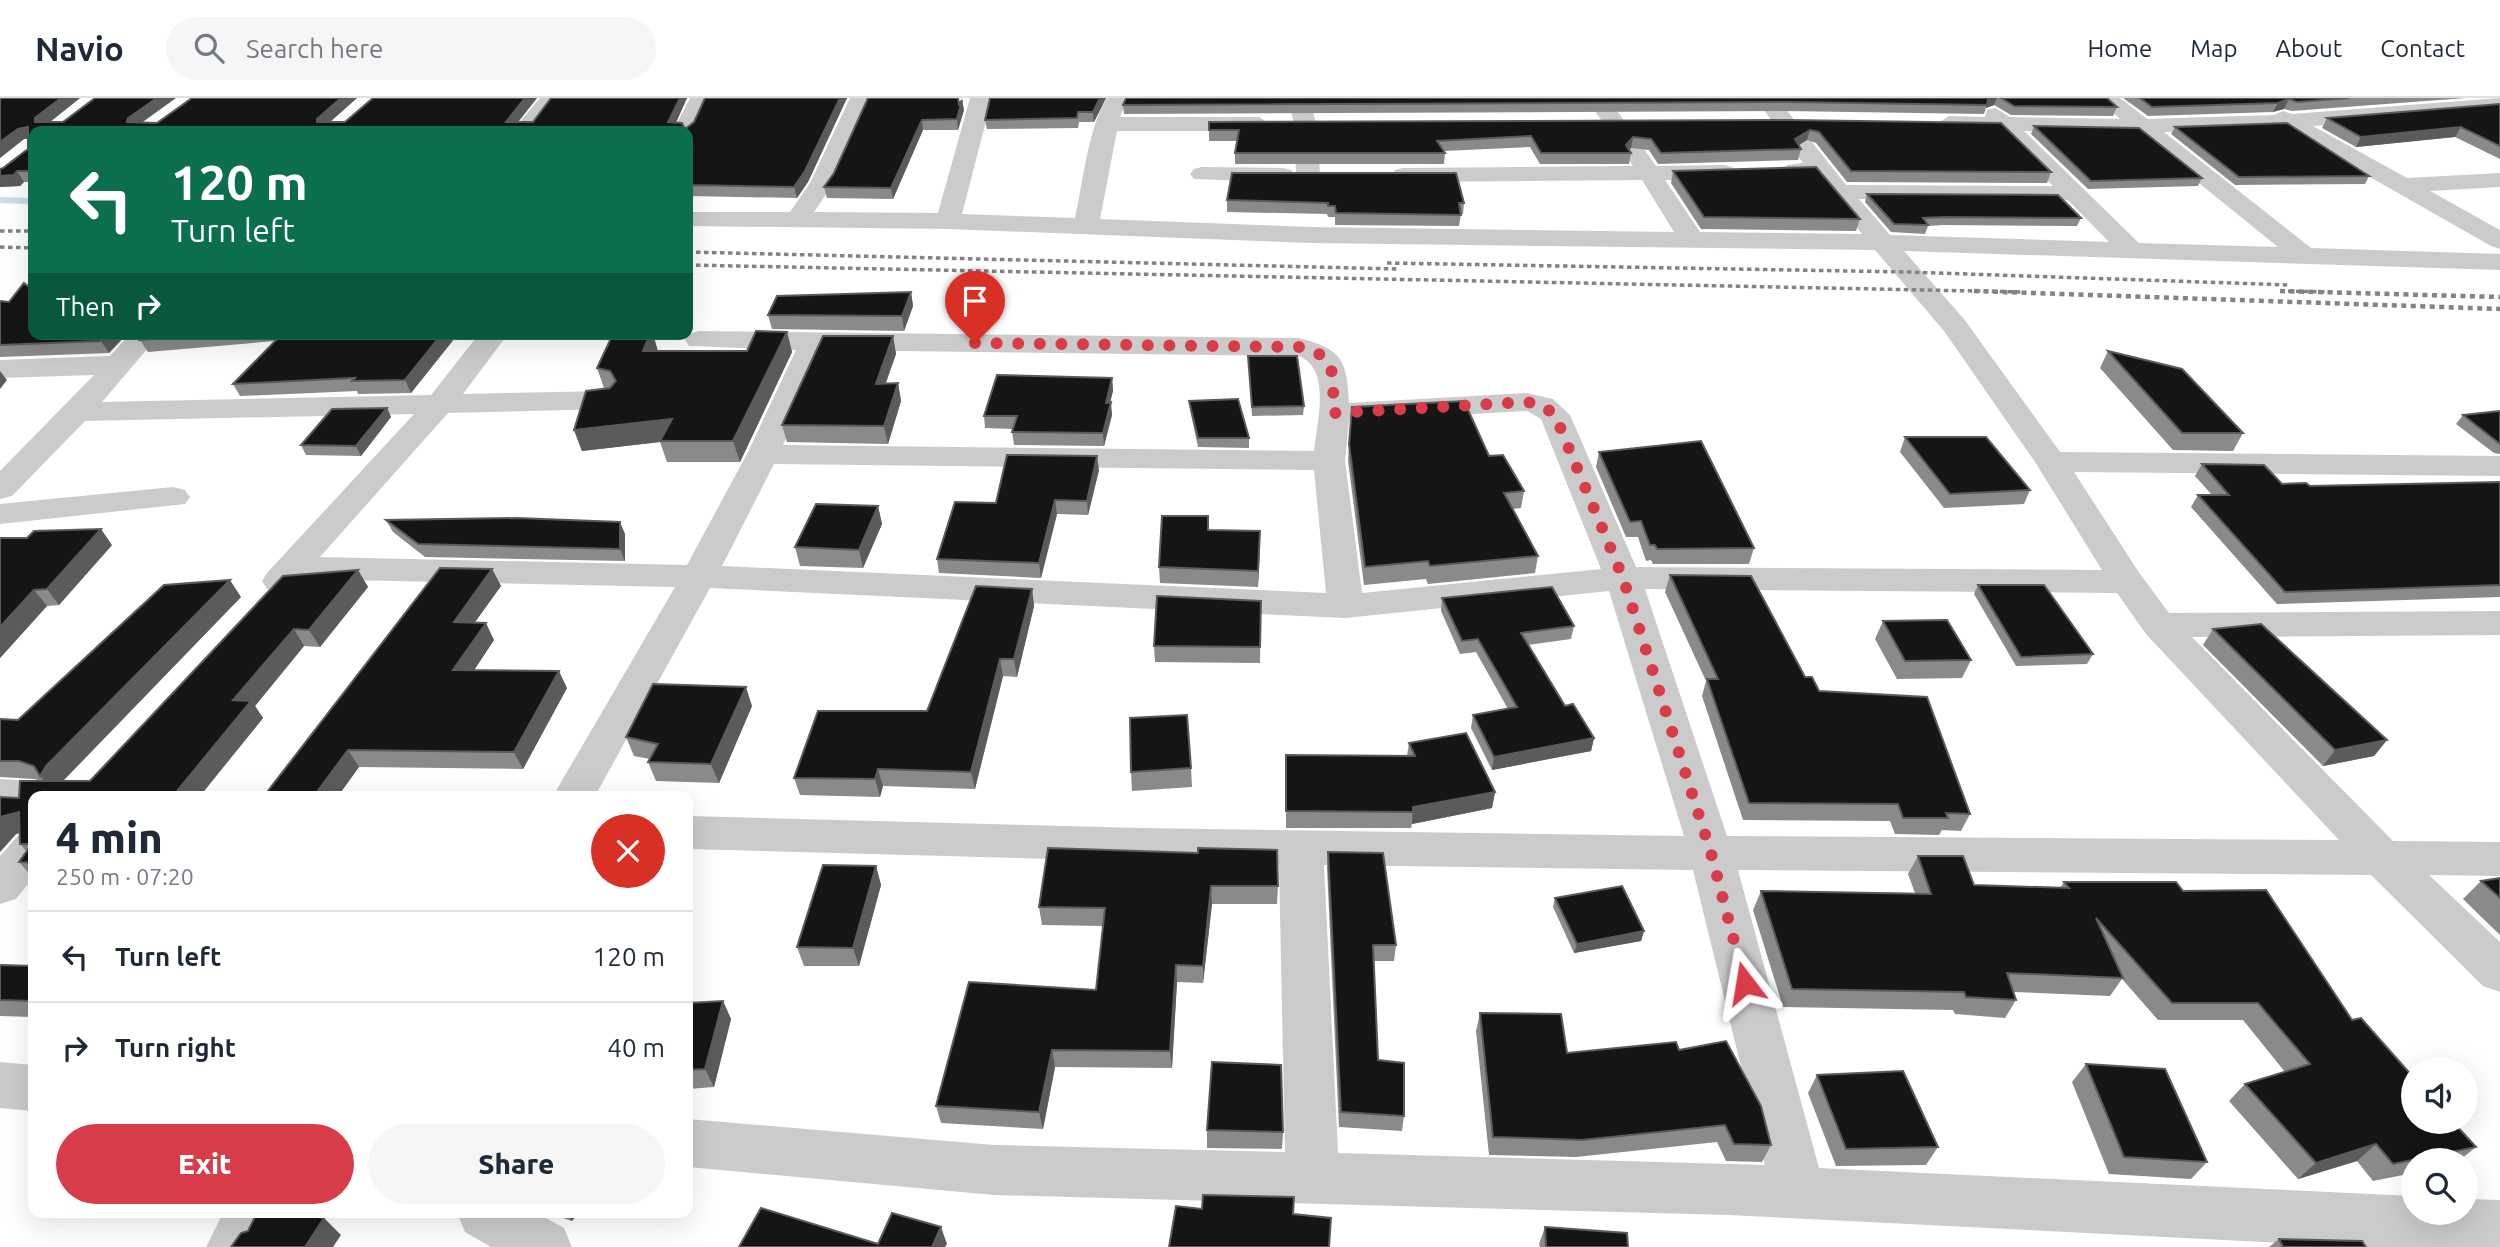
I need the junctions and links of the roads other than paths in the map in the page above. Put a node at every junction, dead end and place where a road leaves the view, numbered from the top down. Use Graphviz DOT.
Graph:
graph roads {
  1 [pos="551,98"];
  2 [pos="701,98"];
  3 [pos="861,98"];
  4 [pos="981,98"];
  5 [pos="1117,98"];
  6 [pos="1212,98"];
  7 [pos="1299,98"];
  8 [pos="1597,98"];
  9 [pos="1766,98"];
  10 [pos="1979,98"];
  11 [pos="2108,98"];
  12 [pos="2248,98"];
  13 [pos="2500,104"];
  14 [pos="1757,121"];
  15 [pos="1785,121"];
  16 [pos="1812,121"];
  17 [pos="2289,121"];
  18 [pos="1645,122"];
  19 [pos="1591,123"];
  20 [pos="1617,123"];
  21 [pos="1922,123"];
  22 [pos="1107,124"];
  23 [pos="1207,124"];
  24 [pos="1305,124"];
  25 [pos="1331,124"];
  26 [pos="2003,124"];
  27 [pos="2142,125"];
  28 [pos="527,126"];
  29 [pos="687,126"];
  30 [pos="1820,169"];
  31 [pos="1741,171"];
  32 [pos="1768,171"];
  33 [pos="1650,174"];
  34 [pos="1335,175"];
  35 [pos="1374,175"];
  36 [pos="1466,175"];
  37 [pos="2500,180"];
  38 [pos="2401,187"];
  39 [pos="1839,192"];
  40 [pos="2074,194"];
  41 [pos="1198,202"];
  42 [pos="1310,205"];
  43 [pos="693,219"];
  44 [pos="797,220"];
  45 [pos="948,222"];
  46 [pos="1086,226"];
  47 [pos="1487,238"];
  48 [pos="1692,240"];
  49 [pos="2500,241"];
  50 [pos="1879,242"];
  51 [pos="2130,249"];
  52 [pos="2304,256"];
  53 [pos="2500,262"];
  54 [pos="141,340"];
  55 [pos="489,340"];
  56 [pos="699,340"];
  57 [pos="814,342"];
  58 [pos="118,365"];
  59 [pos="0,369"];
  60 [pos="606,400"];
  61 [pos="440,403"];
  62 [pos="77,412"];
  63 [pos="1334,413"];
  64 [pos="763,454"];
  65 [pos="1329,461"];
  66 [pos="2051,462"];
  67 [pos="2500,466"];
  68 [pos="0,489"];
  69 [pos="173,497"];
  70 [pos="0,514"];
  71 [pos="292,568"];
  72 [pos="699,576"];
  73 [pos="1623,578"];
  74 [pos="2127,582"];
  75 [pos="1345,606"];
  76 [pos="255,608"];
  77 [pos="2500,623"];
  78 [pos="2160,625"];
  79 [pos="577,791"];
  80 [pos="0,795"];
  81 [pos="28,797"];
  82 [pos="693,832"];
  83 [pos="1301,847"];
  84 [pos="1711,853"];
  85 [pos="28,854"];
  86 [pos="2382,858"];
  87 [pos="2500,859"];
  88 [pos="0,886"];
  89 [pos="2500,972"];
  90 [pos="0,1085"];
  91 [pos="28,1088"];
  92 [pos="693,1143"];
  93 [pos="1312,1178"];
  94 [pos="1799,1192"];
  95 [pos="249,1218"];
  96 [pos="493,1218"];
  97 [pos="2500,1227"];
  98 [pos="233,1247"];
  99 [pos="544,1247"];
  1 -- 28 [label="street"];
  2 -- 29 [label="street"];
  3 -- 44 [label="street"];
  4 -- 45 [label="street"];
  5 -- 22 [label="street"];
  6 -- 23 [label="street"];
  7 -- 24 [label="street"];
  8 -- 20 [label="street"];
  9 -- 15 [label="street"];
  10 -- 26 [label="street"];
  11 -- 27 [label="street"];
  12 -- 17 [label="street"];
  13 -- 17 [label="street"];
  14 -- 15 [label="street"];
  15 -- 16 [label="street"];
  15 -- 30 [label="street"];
  17 -- 27 [label="street"];
  17 -- 38 [label="street"];
  18 -- 20 [label="street"];
  19 -- 20 [label="street"];
  20 -- 33 [label="street"];
  21 -- 26 [label="street"];
  22 -- 23 [label="street"];
  22 -- 46 [label="street"];
  23 -- 24 [label="street"];
  23 -- 41 [label="street"];
  24 -- 25 [label="street"];
  24 -- 42 [label="street"];
  26 -- 27 [label="street"];
  26 -- 40 [label="street"];
  27 -- 52 [label="street"];
  30 -- 32 [label="street"];
  30 -- 39 [label="street"];
  31 -- 33 [label="street"];
  33 -- 36 [label="street"];
  33 -- 48 [label="street"];
  34 -- 42 [label="street"];
  35 -- 36 [label="street"];
  36 -- 47 [label="street"];
  37 -- 38 [label="street"];
  38 -- 49 [label="street"];
  39 -- 40 [label="street"];
  39 -- 50 [label="street"];
  40 -- 51 [label="street"];
  41 -- 42 [label="street"];
  41 -- 42 [label="street"];
  41 -- 46 [label="street"];
  42 -- 47 [label="street"];
  43 -- 44 [label="street"];
  44 -- 45 [label="street"];
  45 -- 46 [label="street"];
  47 -- 48 [label="street"];
  48 -- 50 [label="street"];
  50 -- 51 [label="street"];
  50 -- 66 [label="street"];
  51 -- 52 [label="street"];
  52 -- 53 [label="street"];
  54 -- 58 [label="street"];
  55 -- 61 [label="street"];
  56 -- 57 [label="street"];
  57 -- 63 [label="street"];
  57 -- 64 [label="street"];
  58 -- 59 [label="street"];
  58 -- 62 [label="street"];
  60 -- 61 [label="street"];
  61 -- 62 [label="street"];
  61 -- 71 [label="street"];
  62 -- 68 [label="street"];
  63 -- 65 [label="street"];
  63 -- 73 [label="street"];
  64 -- 65 [label="street"];
  64 -- 72 [label="street"];
  65 -- 75 [label="street"];
  66 -- 67 [label="street"];
  66 -- 74 [label="street"];
  69 -- 70 [label="street"];
  71 -- 72 [label="street"];
  71 -- 76 [label="street"];
  72 -- 75 [label="street"];
  72 -- 79 [label="street"];
  73 -- 74 [label="street"];
  73 -- 75 [label="street"];
  73 -- 84 [label="street"];
  74 -- 78 [label="street"];
  77 -- 78 [label="street"];
  78 -- 86 [label="street"];
  80 -- 81 [label="street"];
  82 -- 83 [label="street"];
  83 -- 84 [label="street"];
  83 -- 93 [label="street"];
  84 -- 86 [label="street"];
  84 -- 94 [label="street"];
  85 -- 88 [label="street"];
  86 -- 87 [label="street"];
  86 -- 89 [label="street"];
  90 -- 91 [label="street"];
  92 -- 93 [label="street"];
  93 -- 94 [label="street"];
  94 -- 97 [label="street"];
  95 -- 98 [label="street"];
  96 -- 99 [label="street"];
}
